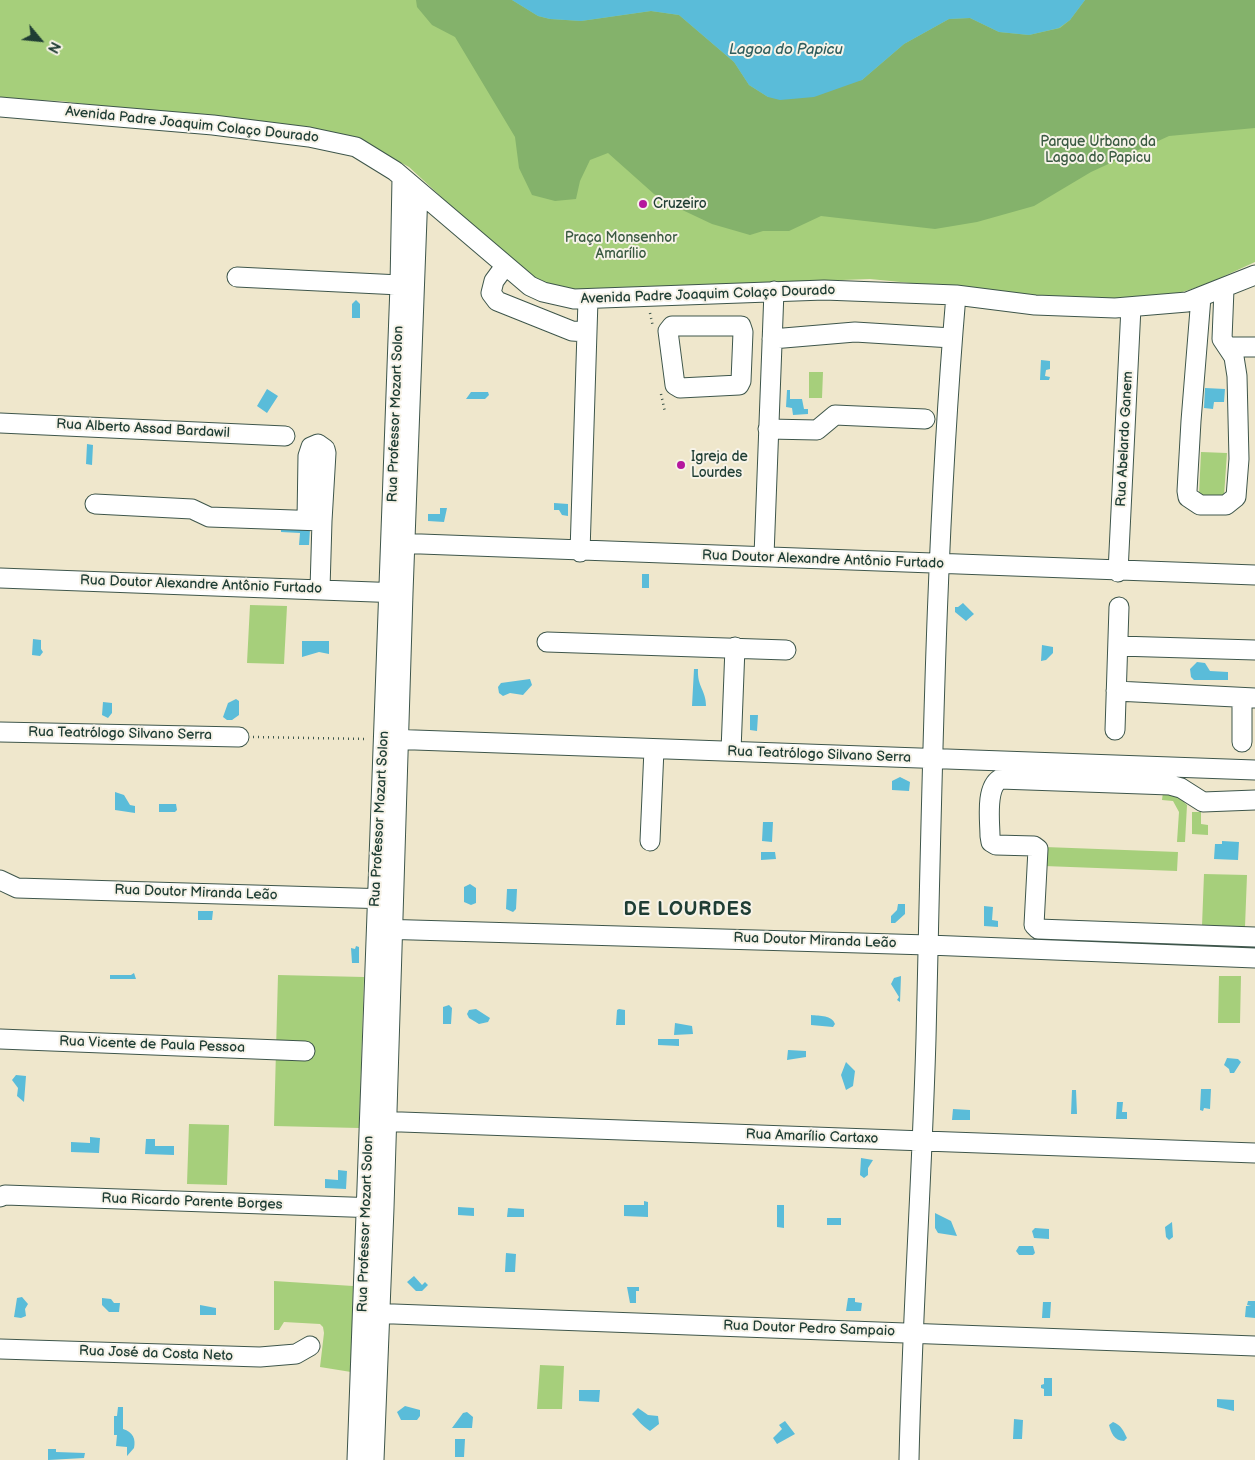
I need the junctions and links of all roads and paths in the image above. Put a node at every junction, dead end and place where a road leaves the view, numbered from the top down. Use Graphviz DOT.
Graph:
graph roads {
  1 [pos="0,107"];
  2 [pos="402,178"];
  3 [pos="418,191"];
  4 [pos="505,266"];
  5 [pos="1255,276"];
  6 [pos="237,277"];
  7 [pos="400,285"];
  8 [pos="1224,289"];
  9 [pos="774,291"];
  10 [pos="956,295"];
  11 [pos="1202,297"];
  12 [pos="588,300"];
  13 [pos="1131,307"];
  14 [pos="587,332"];
  15 [pos="952,338"];
  16 [pos="1197,339"];
  17 [pos="1226,343"];
  18 [pos="1255,347"];
  19 [pos="772,348"];
  20 [pos="742,357"];
  21 [pos="925,419"];
  22 [pos="0,423"];
  23 [pos="768,429"];
  24 [pos="285,436"];
  25 [pos="95,504"];
  26 [pos="398,543"];
  27 [pos="580,552"];
  28 [pos="764,556"];
  29 [pos="939,564"];
  30 [pos="1118,572"];
  31 [pos="1255,576"];
  32 [pos="0,578"];
  33 [pos="320,589"];
  34 [pos="396,593"];
  35 [pos="1119,607"];
  36 [pos="547,642"];
  37 [pos="1118,646"];
  38 [pos="735,647"];
  39 [pos="786,650"];
  40 [pos="1255,650"];
  41 [pos="1116,691"];
  42 [pos="1249,698"];
  43 [pos="1115,730"];
  44 [pos="0,732"];
  45 [pos="239,737"];
  46 [pos="392,739"];
  47 [pos="654,749"];
  48 [pos="731,751"];
  49 [pos="934,760"];
  50 [pos="1243,770"];
  51 [pos="1255,800"];
  52 [pos="1233,802"];
  53 [pos="650,841"];
  54 [pos="0,880"];
  55 [pos="385,899"];
  56 [pos="383,929"];
  57 [pos="1255,937"];
  58 [pos="928,945"];
  59 [pos="1255,958"];
  60 [pos="0,1039"];
  61 [pos="305,1050"];
  62 [pos="378,1121"];
  63 [pos="923,1141"];
  64 [pos="1255,1153"];
  65 [pos="0,1197"];
  66 [pos="376,1208"];
  67 [pos="371,1314"];
  68 [pos="912,1333"];
  69 [pos="310,1346"];
  70 [pos="1255,1346"];
  71 [pos="0,1349"];
  72 [pos="357,1460"];
  73 [pos="374,1460"];
  74 [pos="909,1460"];
  1 -- 2 [label="street, Avenida Padre Joaquim Colaço Dourado"];
  2 -- 3 [label="street, Avenida Padre Joaquim Colaço Dourado"];
  2 -- 7 [label="street, Rua Professor Mozart Solon"];
  3 -- 4 [label="street, Avenida Padre Joaquim Colaço Dourado"];
  3 -- 26 [label="street, Rua Professor Mozart Solon"];
  4 -- 12 [label="street, Avenida Padre Joaquim Colaço Dourado"];
  4 -- 14 [label="street"];
  5 -- 8 [label="street, Avenida Padre Joaquim Colaço Dourado"];
  6 -- 7 [label="street"];
  7 -- 26 [label="street, Rua Professor Mozart Solon"];
  8 -- 11 [label="street, Avenida Padre Joaquim Colaço Dourado"];
  8 -- 17 [label="street"];
  9 -- 10 [label="street, Avenida Padre Joaquim Colaço Dourado"];
  9 -- 12 [label="street, Avenida Padre Joaquim Colaço Dourado"];
  9 -- 19 [label="street"];
  10 -- 13 [label="street, Avenida Padre Joaquim Colaço Dourado"];
  10 -- 15 [label="street"];
  11 -- 13 [label="street, Avenida Padre Joaquim Colaço Dourado"];
  11 -- 16 [label="street"];
  12 -- 14 [label="street"];
  13 -- 30 [label="street, Rua Abelardo Ganem"];
  14 -- 27 [label="street"];
  15 -- 19 [label="street"];
  15 -- 29 [label="street"];
  16 -- 17 [label="street"];
  16 -- 17 [label="street"];
  17 -- 18 [label="street"];
  19 -- 20 [label="street"];
  19 -- 23 [label="street"];
  20 -- 20 [label="street"];
  21 -- 23 [label="street"];
  22 -- 24 [label="street, Rua Alberto Assad Bardawil"];
  23 -- 28 [label="street"];
  25 -- 33 [label="street"];
  26 -- 27 [label="street, Rua Doutor Alexandre Antônio Furtado"];
  26 -- 34 [label="street, Rua Professor Mozart Solon"];
  27 -- 28 [label="street, Rua Doutor Alexandre Antônio Furtado"];
  28 -- 29 [label="street, Rua Doutor Alexandre Antônio Furtado"];
  29 -- 30 [label="street, Rua Doutor Alexandre Antônio Furtado"];
  29 -- 49 [label="street"];
  30 -- 31 [label="street, Rua Doutor Alexandre Antônio Furtado"];
  32 -- 33 [label="street, Rua Doutor Alexandre Antônio Furtado"];
  33 -- 34 [label="street, Rua Doutor Alexandre Antônio Furtado"];
  34 -- 46 [label="street, Rua Professor Mozart Solon"];
  35 -- 37 [label="street"];
  36 -- 38 [label="street"];
  37 -- 40 [label="street"];
  37 -- 41 [label="street"];
  38 -- 39 [label="street"];
  38 -- 48 [label="street"];
  41 -- 42 [label="street"];
  41 -- 43 [label="street"];
  42 -- 50 [label="street"];
  44 -- 45 [label="street, Rua Teatrólogo Silvano Serra"];
  45 -- 46 [label="path"];
  46 -- 47 [label="street, Rua Teatrólogo Silvano Serra"];
  46 -- 55 [label="street, Rua Professor Mozart Solon"];
  47 -- 48 [label="street, Rua Teatrólogo Silvano Serra"];
  47 -- 53 [label="street"];
  48 -- 49 [label="street, Rua Teatrólogo Silvano Serra"];
  49 -- 50 [label="street, Rua Teatrólogo Silvano Serra"];
  49 -- 58 [label="street"];
  50 -- 52 [label="street"];
  51 -- 52 [label="street"];
  52 -- 57 [label="street"];
  54 -- 55 [label="street, Rua Doutor Miranda Leão"];
  55 -- 56 [label="street, Rua Professor Mozart Solon"];
  56 -- 58 [label="street, Rua Doutor Miranda Leão"];
  56 -- 62 [label="street, Rua Professor Mozart Solon"];
  58 -- 59 [label="street, Rua Doutor Miranda Leão"];
  58 -- 63 [label="street"];
  60 -- 61 [label="street, Rua Vicente de Paula Pessoa"];
  62 -- 63 [label="street, Rua Amarílio Cartaxo"];
  62 -- 66 [label="street, Rua Professor Mozart Solon"];
  63 -- 64 [label="street, Rua Amarílio Cartaxo"];
  63 -- 68 [label="street"];
  65 -- 66 [label="street, Rua Ricardo Parente Borges"];
  66 -- 67 [label="street, Rua Professor Mozart Solon"];
  67 -- 68 [label="street, Rua Doutor Pedro Sampaio"];
  67 -- 72 [label="street, Rua Professor Mozart Solon"];
  67 -- 73 [label="street, Rua Professor Mozart Solon"];
  68 -- 70 [label="street, Rua Doutor Pedro Sampaio"];
  68 -- 74 [label="street"];
  69 -- 71 [label="street, Rua José da Costa Neto"];
}
